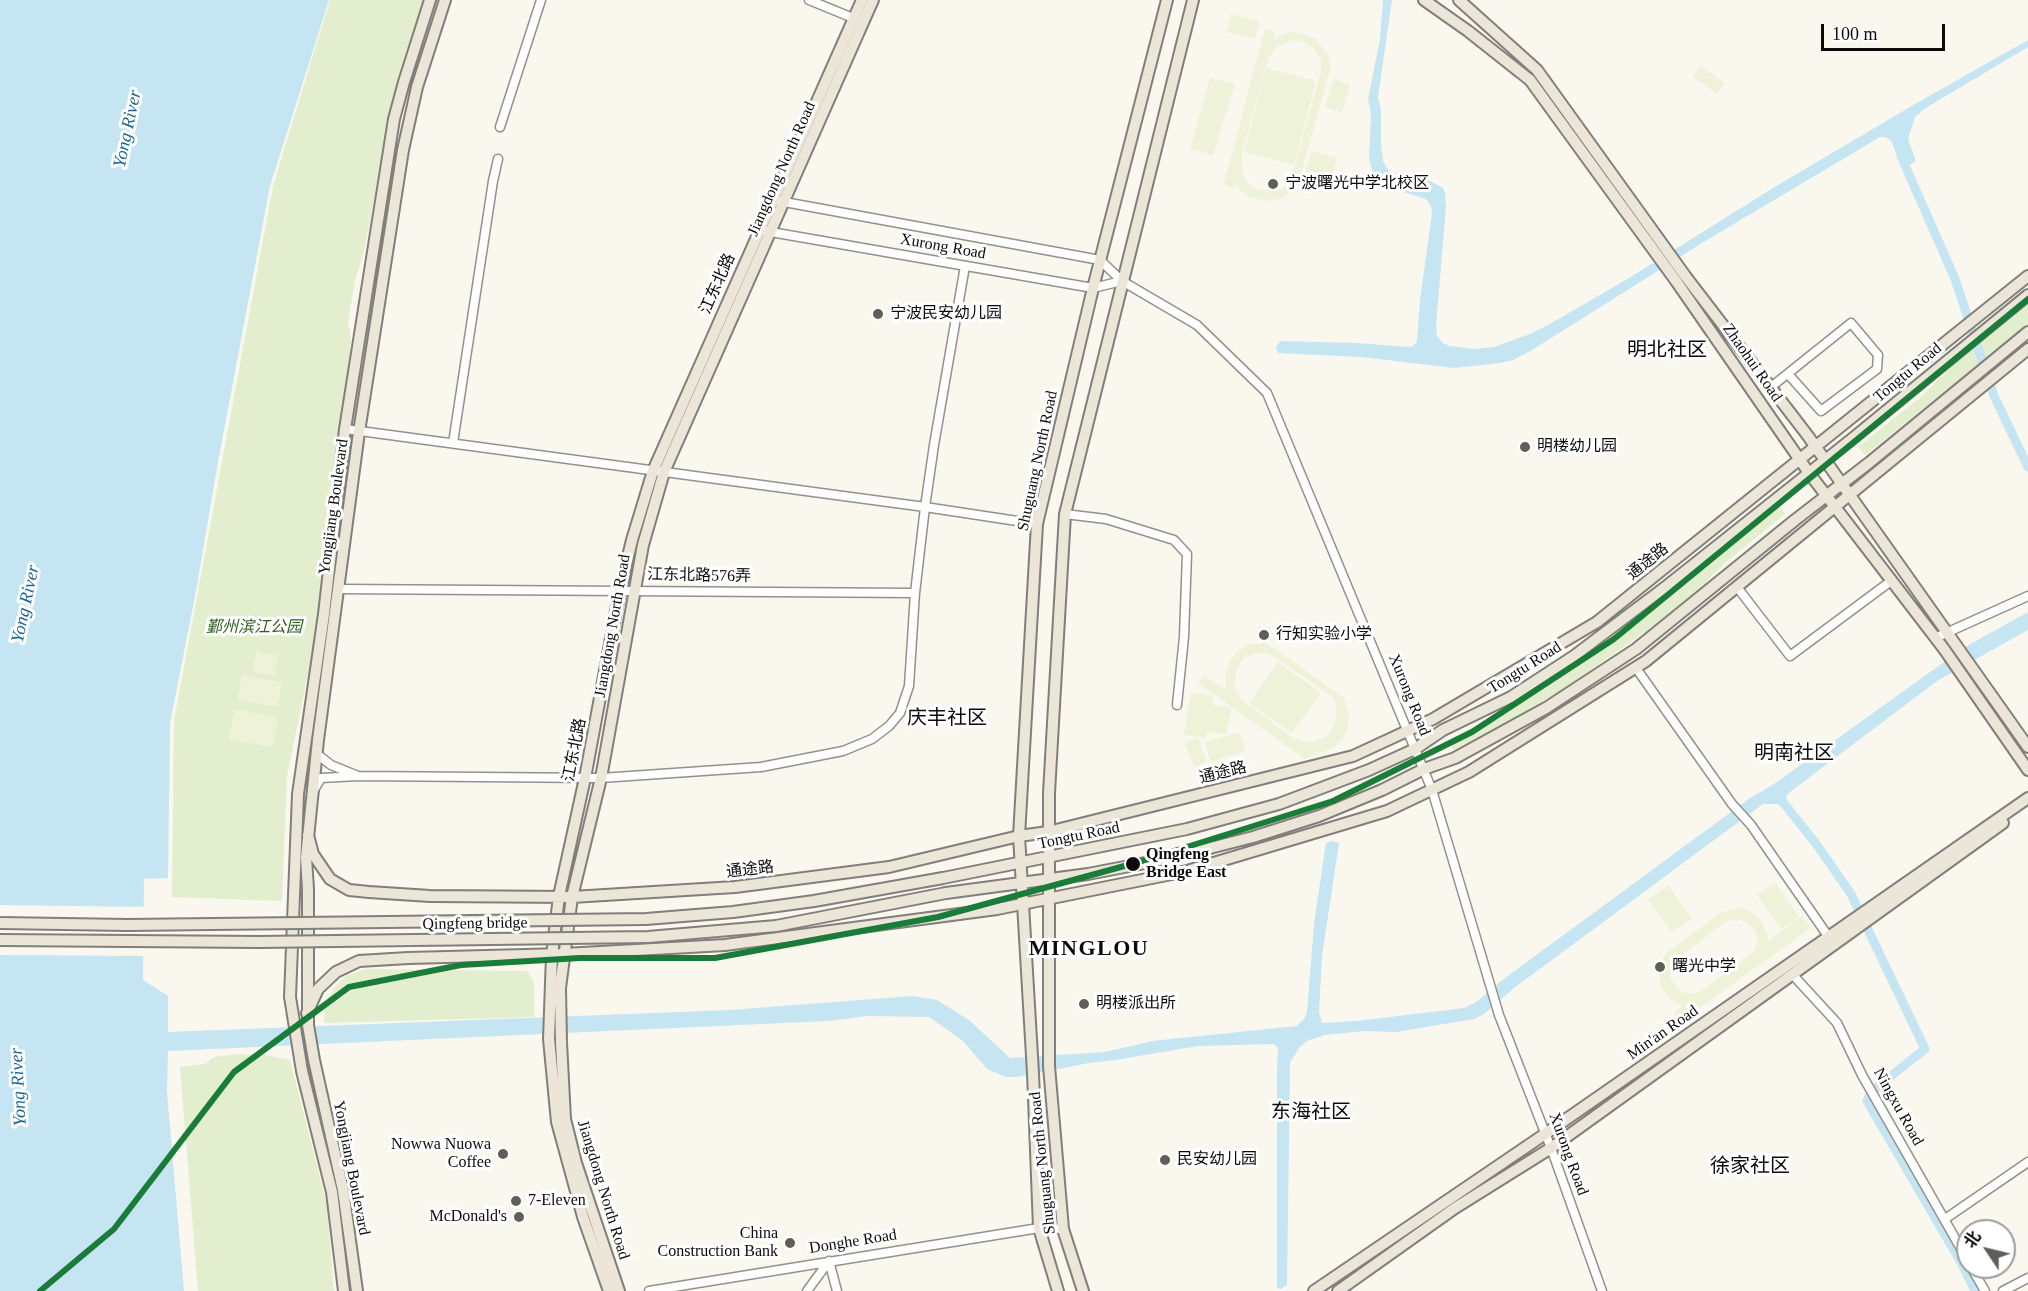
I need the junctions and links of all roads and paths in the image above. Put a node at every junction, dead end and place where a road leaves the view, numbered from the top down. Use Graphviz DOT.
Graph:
graph roads {
  1 [pos="430,0"];
  2 [pos="445,0"];
  3 [pos="541,0"];
  4 [pos="809,0"];
  5 [pos="862,0"];
  6 [pos="873,0"];
  7 [pos="1167,0"];
  8 [pos="1193,0"];
  9 [pos="1424,0"];
  10 [pos="1459,0"];
  11 [pos="859,20"];
  12 [pos="500,127"];
  13 [pos="498,159"];
  14 [pos="778,201"];
  15 [pos="765,230"];
  16 [pos="1650,237"];
  17 [pos="1100,260"];
  18 [pos="965,266"];
  19 [pos="2028,276"];
  20 [pos="1681,279"];
  21 [pos="1122,282"];
  22 [pos="1093,288"];
  23 [pos="2028,295"];
  24 [pos="2028,332"];
  25 [pos="2028,349"];
  26 [pos="1788,374"];
  27 [pos="1771,387"];
  28 [pos="345,429"];
  29 [pos="359,432"];
  30 [pos="453,443"];
  31 [pos="1816,446"];
  32 [pos="1800,459"];
  33 [pos="1825,459"];
  34 [pos="658,472"];
  35 [pos="1809,473"];
  36 [pos="1842,484"];
  37 [pos="1850,495"];
  38 [pos="1826,496"];
  39 [pos="925,507"];
  40 [pos="1834,508"];
  41 [pos="1065,514"];
  42 [pos="1037,524"];
  43 [pos="1891,580"];
  44 [pos="1737,587"];
  45 [pos="338,589"];
  46 [pos="620,590"];
  47 [pos="634,590"];
  48 [pos="915,593"];
  49 [pos="2028,596"];
  50 [pos="1950,636"];
  51 [pos="1935,638"];
  52 [pos="1636,668"];
  53 [pos="1177,705"];
  54 [pos="1408,730"];
  55 [pos="2028,747"];
  56 [pos="1415,749"];
  57 [pos="317,754"];
  58 [pos="1424,769"];
  59 [pos="2028,770"];
  60 [pos="358,776"];
  61 [pos="585,778"];
  62 [pos="601,778"];
  63 [pos="1432,790"];
  64 [pos="311,796"];
  65 [pos="2028,798"];
  66 [pos="2028,806"];
  67 [pos="1048,832"];
  68 [pos="308,835"];
  69 [pos="1019,836"];
  70 [pos="1048,857"];
  71 [pos="1021,863"];
  72 [pos="943,878"];
  73 [pos="1048,879"];
  74 [pos="1023,882"];
  75 [pos="559,896"];
  76 [pos="572,897"];
  77 [pos="1049,900"];
  78 [pos="1024,904"];
  79 [pos="1878,908"];
  80 [pos="0,923"];
  81 [pos="1848,929"];
  82 [pos="1828,936"];
  83 [pos="0,940"];
  84 [pos="564,954"];
  85 [pos="552,955"];
  86 [pos="1792,974"];
  87 [pos="555,990"];
  88 [pos="307,1013"];
  89 [pos="549,1039"];
  90 [pos="1545,1134"];
  91 [pos="1551,1148"];
  92 [pos="2028,1161"];
  93 [pos="1945,1219"];
  94 [pos="1039,1228"];
  95 [pos="1063,1229"];
  96 [pos="1956,1239"];
  97 [pos="829,1261"];
  98 [pos="2028,1278"];
  99 [pos="344,1291"];
  100 [pos="357,1291"];
  101 [pos="609,1291"];
  102 [pos="619,1291"];
  103 [pos="649,1291"];
  104 [pos="807,1291"];
  105 [pos="837,1291"];
  106 [pos="1058,1291"];
  107 [pos="1083,1291"];
  108 [pos="1314,1291"];
  109 [pos="1338,1291"];
  110 [pos="1602,1291"];
  111 [pos="2003,1291"];
  1 -- 28 [label="main road, Yongjiang Boulevard"];
  2 -- 29 [label="main road, Yongjiang Boulevard"];
  3 -- 12 [label="street"];
  4 -- 11 [label="street"];
  5 -- 11 [label="main road, Jiangdong North Road"];
  6 -- 11 [label="main road, Jiangdong North Road"];
  7 -- 17 [label="main road, Shuguang North Road"];
  8 -- 21 [label="main road"];
  9 -- 16 [label="main road, Zhaohui Road"];
  10 -- 16 [label="main road, Zhaohui Road"];
  11 -- 14 [label="main road, Jiangdong North Road"];
  13 -- 30 [label="street"];
  14 -- 15 [label="main road, Jiangdong North Road"];
  14 -- 17 [label="street, Xurong Road"];
  15 -- 18 [label="street, Xurong Road"];
  15 -- 34 [label="main road, Jiangdong North Road"];
  16 -- 20 [label="main road, Zhaohui Road"];
  17 -- 21 [label="street, Xurong Road"];
  17 -- 22 [label="main road, Shuguang North Road"];
  18 -- 22 [label="street, Xurong Road"];
  18 -- 39 [label="street"];
  19 -- 31 [label="main road, 通途路"];
  20 -- 27 [label="main road, Zhaohui Road"];
  20 -- 32 [label="main road, Zhaohui Road"];
  21 -- 22 [label="street, Xurong Road"];
  21 -- 41 [label="main road"];
  21 -- 54 [label="street, Xurong Road"];
  22 -- 42 [label="main road, Shuguang North Road"];
  23 -- 33 [label="main road, Tongtu Road"];
  24 -- 36 [label="main road"];
  25 -- 37 [label="main road"];
  26 -- 26 [label="street"];
  26 -- 27 [label="street"];
  27 -- 31 [label="main road, Zhaohui Road"];
  28 -- 29 [label="street"];
  28 -- 99 [label="main road, Yongjiang Boulevard"];
  29 -- 30 [label="street"];
  29 -- 45 [label="main road, Yongjiang Boulevard"];
  30 -- 34 [label="street"];
  31 -- 32 [label="main road, 通途路"];
  31 -- 33 [label="main road, Zhaohui Road"];
  32 -- 35 [label="main road, Zhaohui Road"];
  32 -- 54 [label="main road, 通途路"];
  33 -- 35 [label="main road, Tongtu Road"];
  33 -- 36 [label="main road, Zhaohui Road"];
  34 -- 39 [label="street"];
  34 -- 46 [label="main road, 江东北路"];
  34 -- 47 [label="main road, Jiangdong North Road"];
  35 -- 38 [label="main road, Zhaohui Road"];
  35 -- 56 [label="main road, Tongtu Road"];
  36 -- 37 [label="main road, Zhaohui Road"];
  36 -- 38 [label="main road"];
  37 -- 40 [label="main road"];
  37 -- 50 [label="main road, Zhaohui Road"];
  38 -- 40 [label="main road, Zhaohui Road"];
  38 -- 58 [label="main road"];
  39 -- 42 [label="street"];
  39 -- 48 [label="street"];
  40 -- 43 [label="main road, Zhaohui Road"];
  40 -- 44 [label="main road"];
  41 -- 53 [label="street"];
  41 -- 67 [label="main road"];
  42 -- 69 [label="main road, Shuguang North Road"];
  43 -- 44 [label="street"];
  43 -- 51 [label="main road, Zhaohui Road"];
  44 -- 52 [label="main road"];
  45 -- 46 [label="street, 江东北路576弄"];
  45 -- 57 [label="main road, Yongjiang Boulevard"];
  46 -- 47 [label="street, 江东北路576弄"];
  46 -- 61 [label="main road, 江东北路"];
  47 -- 48 [label="street, 江东北路576弄"];
  47 -- 62 [label="main road, Jiangdong North Road"];
  48 -- 62 [label="street"];
  49 -- 50 [label="street"];
  50 -- 51 [label="street"];
  50 -- 55 [label="main road, Zhaohui Road"];
  51 -- 59 [label="main road, Zhaohui Road"];
  52 -- 63 [label="main road"];
  52 -- 82 [label="street"];
  54 -- 56 [label="street, Xurong Road"];
  54 -- 67 [label="main road, 通途路"];
  56 -- 58 [label="street, Xurong Road"];
  56 -- 70 [label="main road, Tongtu Road"];
  57 -- 60 [label="street"];
  57 -- 64 [label="main road, Yongjiang Boulevard"];
  58 -- 63 [label="street, Xurong Road"];
  58 -- 73 [label="main road"];
  60 -- 61 [label="street"];
  60 -- 64 [label="street"];
  61 -- 62 [label="street"];
  61 -- 75 [label="main road, 江东北路"];
  62 -- 76 [label="main road, Jiangdong North Road"];
  63 -- 77 [label="main road"];
  63 -- 90 [label="street, Xurong Road"];
  64 -- 68 [label="main road, Yongjiang Boulevard"];
  65 -- 79 [label="main road, Min'an Road"];
  66 -- 79 [label="main road, Min'an Road"];
  67 -- 69 [label="main road, 通途路"];
  67 -- 70 [label="main road"];
  68 -- 75 [label="main road, 通途路"];
  68 -- 88 [label="main road, Yongjiang Boulevard"];
  69 -- 71 [label="main road, Shuguang North Road"];
  69 -- 76 [label="main road, 通途路"];
  70 -- 71 [label="main road, Tongtu Road"];
  70 -- 73 [label="main road"];
  71 -- 72 [label="main road, Tongtu Road"];
  71 -- 74 [label="main road, Shuguang North Road"];
  72 -- 80 [label="main road, Qingfeng bridge, bridge"];
  73 -- 74 [label="main road"];
  73 -- 77 [label="main road"];
  74 -- 78 [label="main road, Shuguang North Road"];
  74 -- 83 [label="main road, Qingfeng bridge, bridge"];
  75 -- 76 [label="main road, 通途路"];
  75 -- 85 [label="main road, 江东北路"];
  76 -- 84 [label="main road, Jiangdong North Road"];
  77 -- 78 [label="main road"];
  77 -- 95 [label="main road, Shuguang North Road"];
  78 -- 84 [label="main road"];
  78 -- 94 [label="main road, Shuguang North Road"];
  79 -- 81 [label="main road, Min'an Road"];
  81 -- 82 [label="main road, Min'an Road"];
  81 -- 86 [label="main road, Min'an Road"];
  82 -- 90 [label="main road, Min'an Road"];
  84 -- 85 [label="main road"];
  84 -- 87 [label="main road, Jiangdong North Road"];
  85 -- 87 [label="main road, 江东北路"];
  85 -- 88 [label="main road"];
  86 -- 91 [label="main road, Min'an Road"];
  86 -- 93 [label="street, Ningxu Road"];
  87 -- 89 [label="main road, 江东北路"];
  87 -- 102 [label="main road, Jiangdong North Road"];
  88 -- 100 [label="main road, Yongjiang Boulevard"];
  89 -- 101 [label="main road, Jiangdong North Road"];
  90 -- 91 [label="street, Xurong Road"];
  90 -- 108 [label="main road, Min'an Road"];
  91 -- 109 [label="main road, Min'an Road"];
  91 -- 110 [label="street, Xurong Road"];
  92 -- 93 [label="street"];
  93 -- 96 [label="street, Ningxu Road"];
  94 -- 95 [label="street, Donghe Road"];
  94 -- 97 [label="street, Donghe Road"];
  94 -- 106 [label="main road, Shuguang North Road"];
  95 -- 107 [label="main road, Shuguang North Road"];
  97 -- 103 [label="street, Donghe Road"];
  97 -- 104 [label="street"];
  97 -- 105 [label="street"];
  98 -- 111 [label="street"];
}
